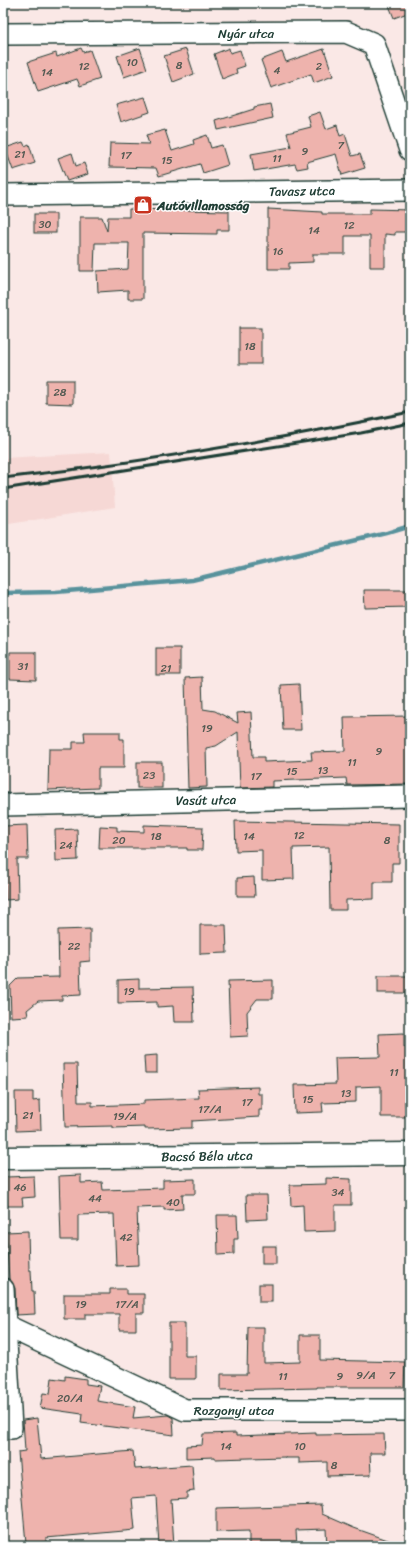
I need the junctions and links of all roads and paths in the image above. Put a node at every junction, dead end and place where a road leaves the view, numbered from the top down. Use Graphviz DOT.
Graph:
graph roads {
  1 [pos="3,34"];
  2 [pos="410,150"];
  3 [pos="410,190"];
  4 [pos="3,195"];
  5 [pos="410,796"];
  6 [pos="3,805"];
  7 [pos="410,1154"];
  8 [pos="3,1158"];
  9 [pos="3,1290"];
  10 [pos="5,1325"];
  11 [pos="410,1410"];
  12 [pos="11,1428"];
  1 -- 2 [label="street, Nyár utca"];
  3 -- 4 [label="street, Tavasz utca"];
  5 -- 6 [label="street, Vasút utca"];
  7 -- 8 [label="main road, Bacsó Béla utca"];
  9 -- 10 [label="street"];
  10 -- 11 [label="street, Rozgonyi utca"];
  10 -- 12 [label="street"];
}
